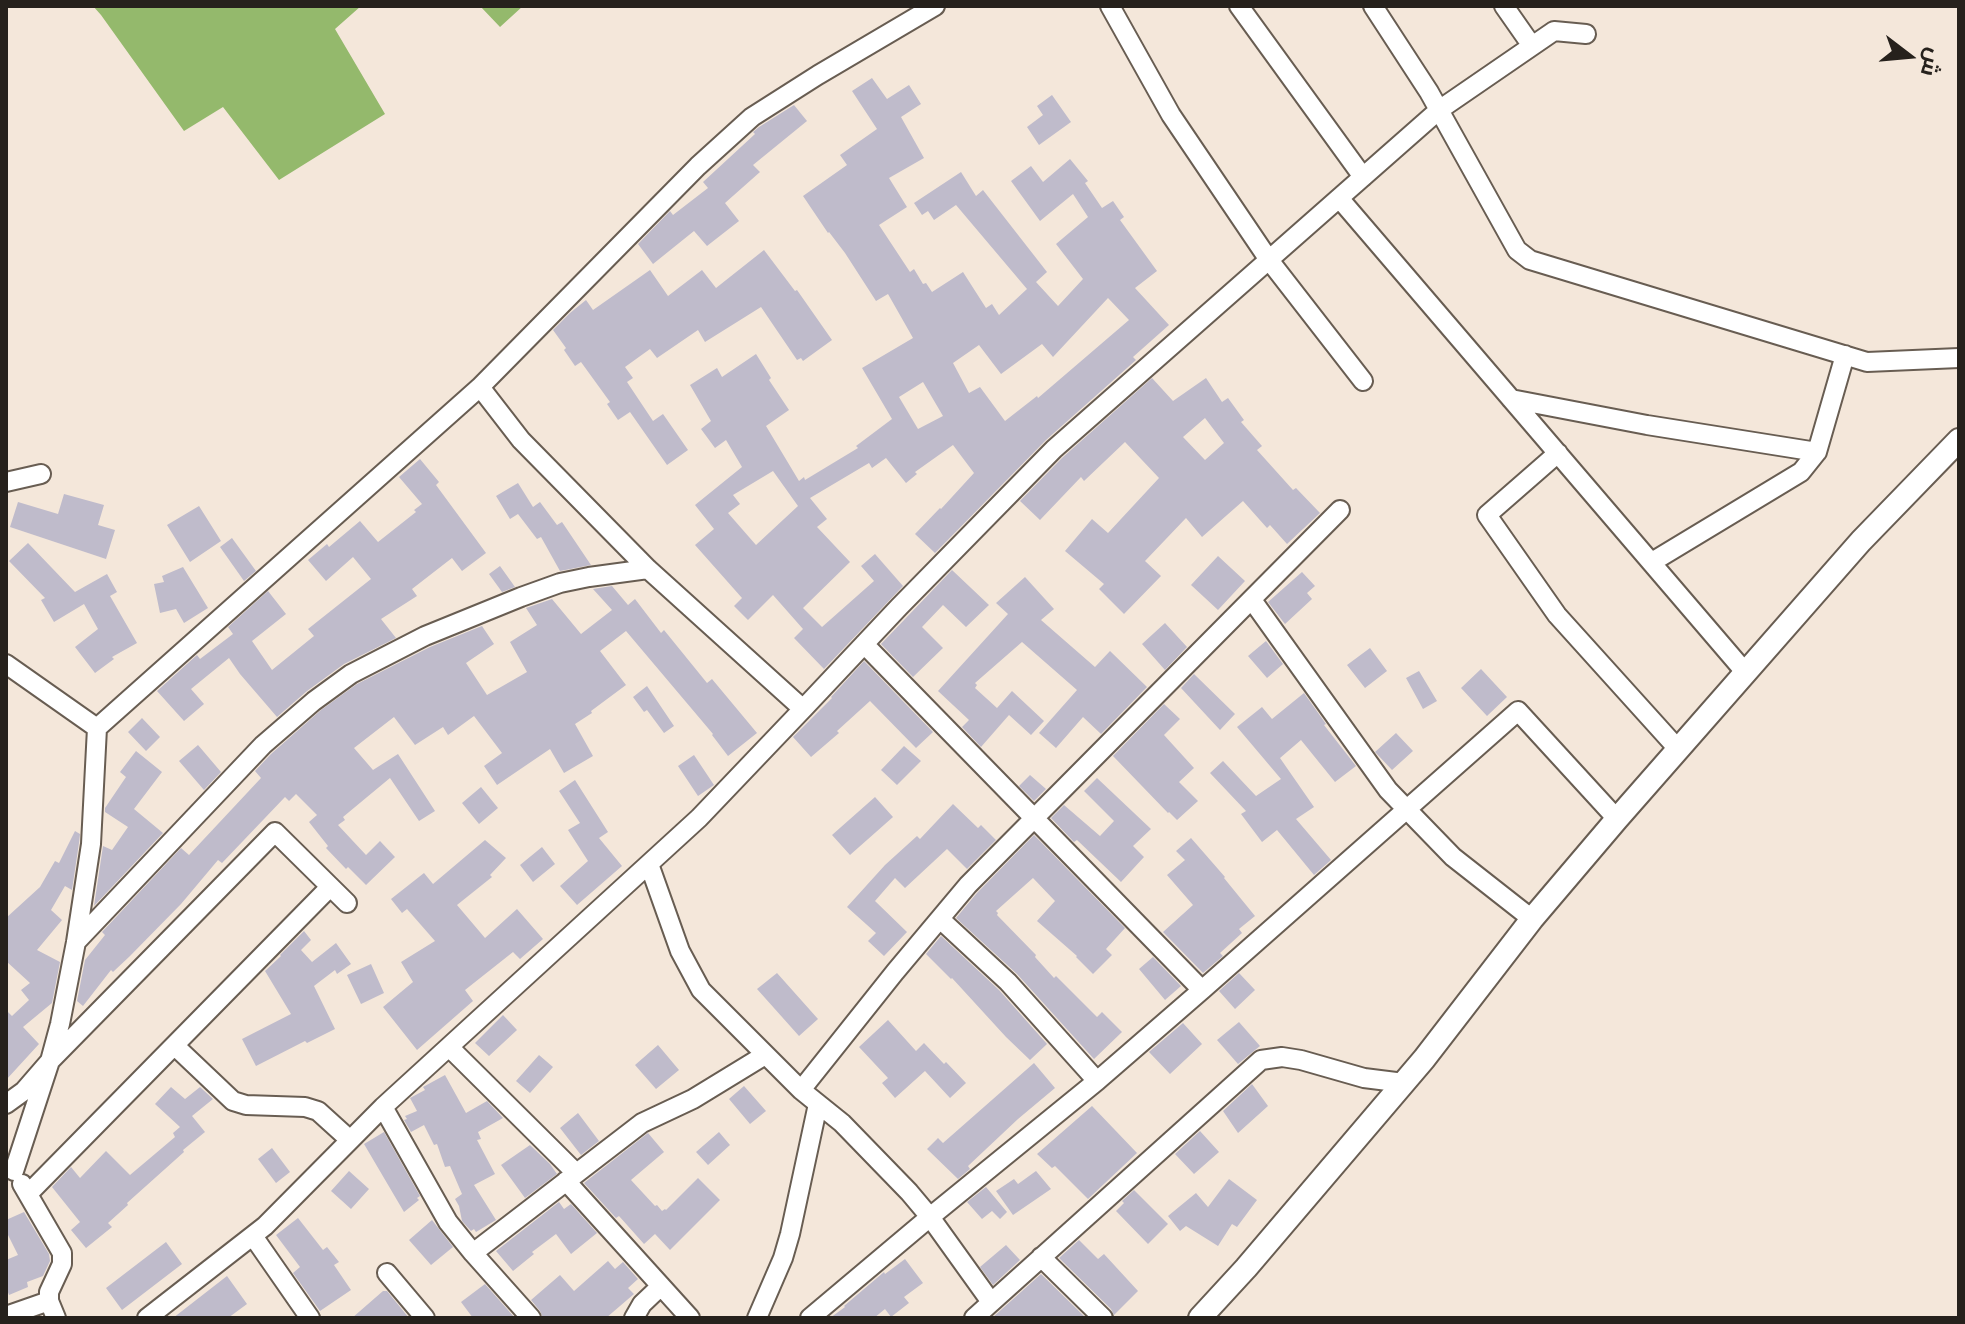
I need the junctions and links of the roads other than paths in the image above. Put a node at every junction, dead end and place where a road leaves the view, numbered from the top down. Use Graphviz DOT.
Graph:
graph roads {
  1 [pos="935,6"];
  2 [pos="1110,6"];
  3 [pos="1239,6"];
  4 [pos="1373,6"];
  5 [pos="1504,6"];
  6 [pos="1586,34"];
  7 [pos="1532,46"];
  8 [pos="1439,110"];
  9 [pos="1363,177"];
  10 [pos="1339,198"];
  11 [pos="1269,260"];
  12 [pos="1845,355"];
  13 [pos="1959,358"];
  14 [pos="1363,381"];
  15 [pos="480,387"];
  16 [pos="1511,399"];
  17 [pos="1959,440"];
  18 [pos="1817,452"];
  19 [pos="1558,453"];
  20 [pos="41,474"];
  21 [pos="6,482"];
  22 [pos="1340,510"];
  23 [pos="1652,562"];
  24 [pos="648,569"];
  25 [pos="1252,600"];
  26 [pos="864,644"];
  27 [pos="6,664"];
  28 [pos="1745,672"];
  29 [pos="803,709"];
  30 [pos="97,728"];
  31 [pos="1678,749"];
  32 [pos="1406,809"];
  33 [pos="1034,818"];
  34 [pos="1617,819"];
  35 [pos="649,864"];
  36 [pos="330,887"];
  37 [pos="347,903"];
  38 [pos="940,919"];
  39 [pos="1532,919"];
  40 [pos="76,942"];
  41 [pos="1202,990"];
  42 [pos="175,1046"];
  43 [pos="449,1047"];
  44 [pos="765,1055"];
  45 [pos="50,1061"];
  46 [pos="1097,1081"];
  47 [pos="1404,1083"];
  48 [pos="801,1090"];
  49 [pos="6,1104"];
  50 [pos="818,1104"];
  51 [pos="383,1107"];
  52 [pos="350,1140"];
  53 [pos="10,1164"];
  54 [pos="571,1177"];
  55 [pos="28,1194"];
  56 [pos="930,1217"];
  57 [pos="253,1236"];
  58 [pos="473,1253"];
  59 [pos="1041,1257"];
  60 [pos="387,1273"];
  61 [pos="661,1286"];
  62 [pos="52,1309"];
  63 [pos="981,1313"];
  64 [pos="6,1316"];
  65 [pos="147,1318"];
  66 [pos="310,1318"];
  67 [pos="425,1318"];
  68 [pos="531,1318"];
  69 [pos="634,1318"];
  70 [pos="690,1318"];
  71 [pos="757,1318"];
  72 [pos="810,1318"];
  73 [pos="1103,1318"];
  74 [pos="1200,1318"];
  1 -- 15 [label="street"];
  2 -- 11 [label="street"];
  3 -- 9 [label="street"];
  4 -- 8 [label="street"];
  5 -- 7 [label="street"];
  6 -- 7 [label="street"];
  7 -- 8 [label="street"];
  8 -- 9 [label="street"];
  8 -- 12 [label="street"];
  9 -- 10 [label="street"];
  10 -- 11 [label="street"];
  10 -- 16 [label="street"];
  11 -- 14 [label="street"];
  11 -- 26 [label="street"];
  12 -- 13 [label="street"];
  12 -- 18 [label="street"];
  15 -- 24 [label="street"];
  15 -- 30 [label="street"];
  16 -- 18 [label="street"];
  16 -- 19 [label="street"];
  17 -- 28 [label="street"];
  18 -- 23 [label="street"];
  19 -- 23 [label="street"];
  19 -- 31 [label="street"];
  20 -- 21 [label="street"];
  22 -- 25 [label="street"];
  23 -- 28 [label="street"];
  24 -- 29 [label="street"];
  24 -- 40 [label="street"];
  25 -- 32 [label="street"];
  25 -- 33 [label="street"];
  26 -- 29 [label="street"];
  26 -- 33 [label="street"];
  27 -- 30 [label="street"];
  28 -- 31 [label="street"];
  29 -- 35 [label="street"];
  30 -- 40 [label="street"];
  31 -- 34 [label="street"];
  32 -- 34 [label="street"];
  32 -- 39 [label="street"];
  32 -- 41 [label="street"];
  33 -- 38 [label="street"];
  33 -- 41 [label="street"];
  34 -- 39 [label="street"];
  35 -- 43 [label="street"];
  35 -- 44 [label="street"];
  36 -- 37 [label="street"];
  36 -- 42 [label="street"];
  36 -- 45 [label="street"];
  38 -- 46 [label="street"];
  38 -- 48 [label="street"];
  39 -- 47 [label="street"];
  40 -- 45 [label="street"];
  41 -- 46 [label="street"];
  42 -- 52 [label="street"];
  42 -- 55 [label="street"];
  43 -- 51 [label="street"];
  43 -- 54 [label="street"];
  44 -- 48 [label="street"];
  44 -- 54 [label="street"];
  45 -- 49 [label="street"];
  45 -- 53 [label="street"];
  46 -- 56 [label="street"];
  47 -- 59 [label="street"];
  47 -- 74 [label="street"];
  48 -- 50 [label="street"];
  50 -- 56 [label="street"];
  50 -- 71 [label="street"];
  51 -- 52 [label="street"];
  51 -- 58 [label="street"];
  52 -- 57 [label="street"];
  53 -- 55 [label="street"];
  54 -- 58 [label="street"];
  54 -- 61 [label="street"];
  55 -- 62 [label="street"];
  56 -- 63 [label="street"];
  56 -- 72 [label="street"];
  57 -- 65 [label="street"];
  57 -- 66 [label="street"];
  58 -- 68 [label="street"];
  59 -- 63 [label="street"];
  59 -- 73 [label="street"];
  60 -- 67 [label="street"];
  61 -- 69 [label="street"];
  61 -- 70 [label="street"];
  62 -- 64 [label="street"];
}
